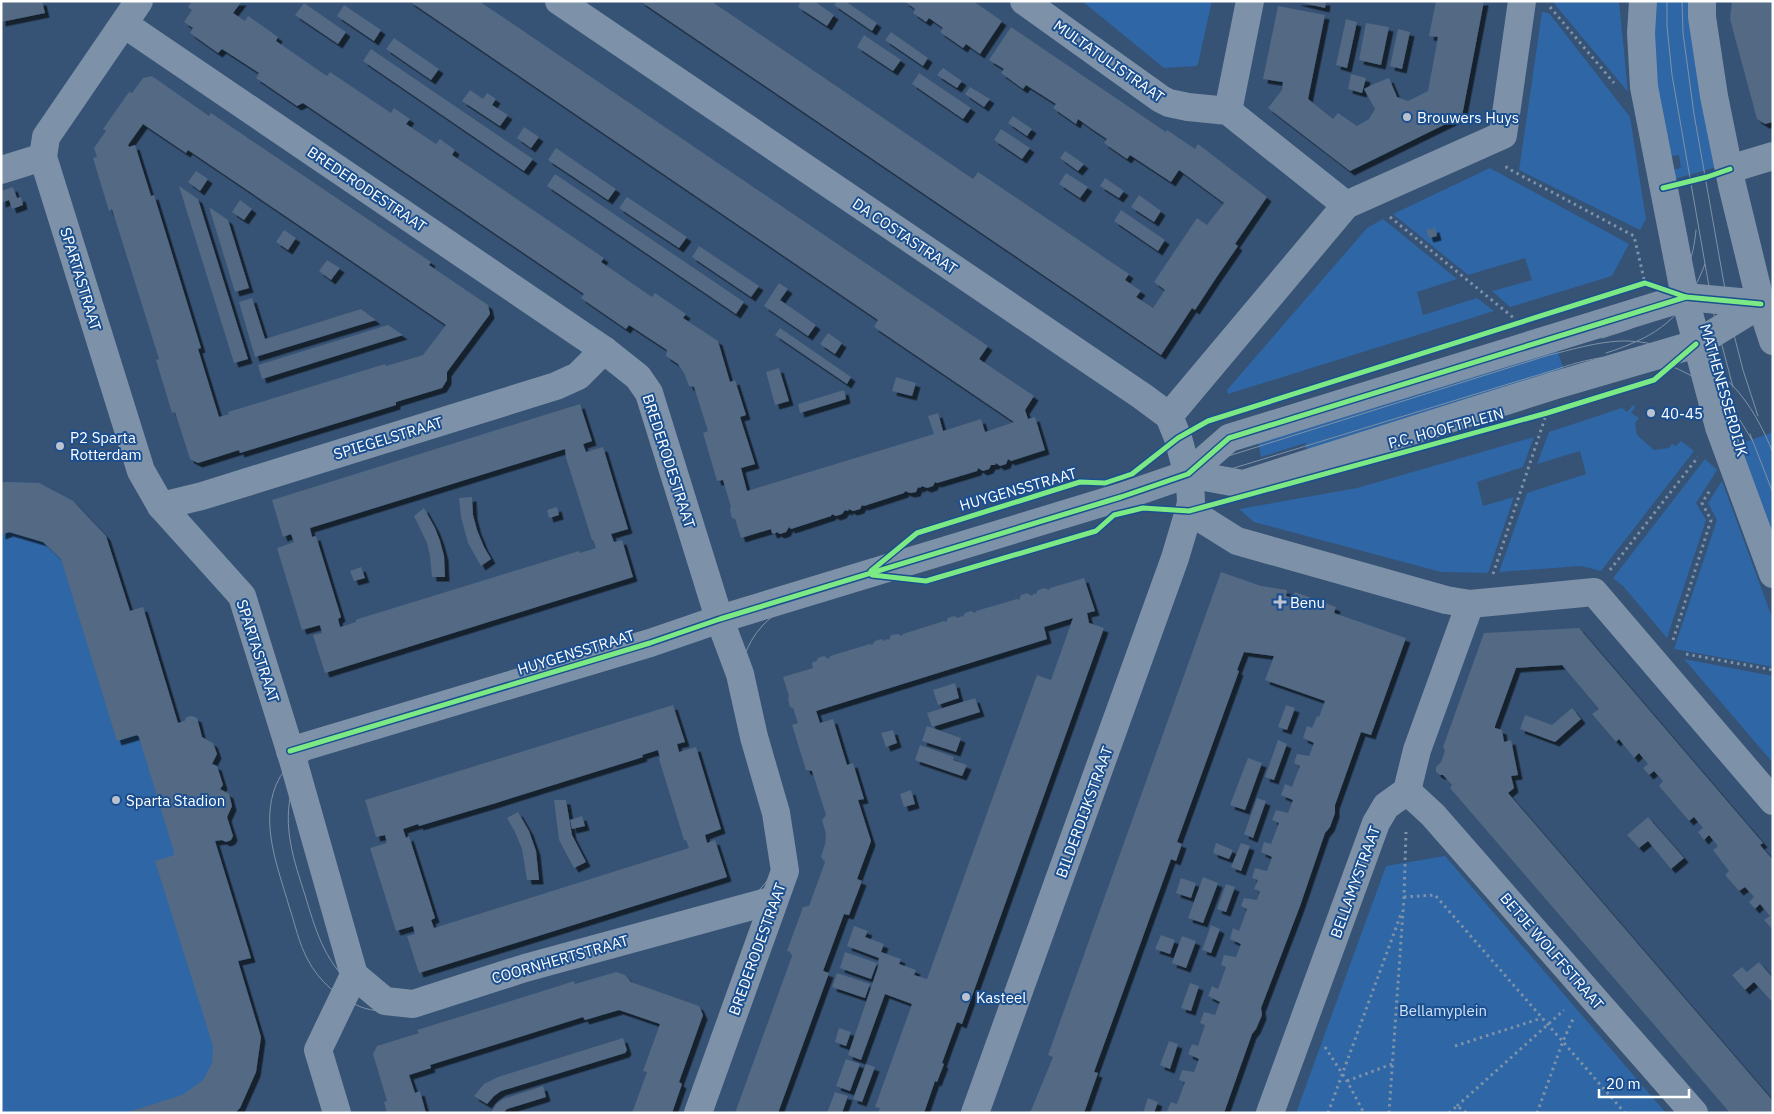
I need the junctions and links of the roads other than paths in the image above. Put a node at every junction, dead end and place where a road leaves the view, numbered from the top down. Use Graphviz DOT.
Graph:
graph roads {
  1 [pos="139,1"];
  2 [pos="559,1"];
  3 [pos="1024,1"];
  4 [pos="1250,1"];
  5 [pos="1643,1"];
  6 [pos="1702,1"];
  7 [pos="1534,2"];
  8 [pos="124,24"];
  9 [pos="1228,111"];
  10 [pos="1773,156"];
  11 [pos="43,157"];
  12 [pos="1730,169"];
  13 [pos="1,170"];
  14 [pos="1355,201"];
  15 [pos="1686,297"];
  16 [pos="1761,304"];
  17 [pos="1773,341"];
  18 [pos="1696,344"];
  19 [pos="604,350"];
  20 [pos="1168,416"];
  21 [pos="1188,474"];
  22 [pos="161,506"];
  23 [pos="1189,511"];
  24 [pos="1773,574"];
  25 [pos="1470,604"];
  26 [pos="720,620"];
  27 [pos="290,751"];
  28 [pos="1407,791"];
  29 [pos="1773,801"];
  30 [pos="774,900"];
  31 [pos="354,975"];
  32 [pos="337,1113"];
  33 [pos="698,1113"];
  34 [pos="975,1113"];
  35 [pos="1270,1113"];
  36 [pos="1694,1113"];
  1 -- 8 [label="street"];
  2 -- 20 [label="street, DA COSTASTRAAT"];
  3 -- 9 [label="street, MULTATULISTRAAT"];
  4 -- 9 [label="street"];
  5 -- 15 [label="street, MATHENESSERDIJK"];
  6 -- 12 [label="street"];
  7 -- 14 [label="street"];
  8 -- 11 [label="street"];
  8 -- 19 [label="street, BREDERODESTRAAT"];
  9 -- 14 [label="street"];
  10 -- 12 [label="street"];
  11 -- 13 [label="street"];
  11 -- 22 [label="street, SPARTASTRAAT"];
  12 -- 16 [label="street"];
  14 -- 20 [label="street"];
  15 -- 16 [label="street"];
  15 -- 18 [label="street, MATHENESSERDIJK"];
  15 -- 21 [label="street"];
  16 -- 17 [label="street"];
  16 -- 18 [label="street, P.C. HOOFTPLEIN"];
  18 -- 21 [label="street, P.C. HOOFTPLEIN"];
  18 -- 24 [label="street, MATHENESSERDIJK"];
  19 -- 22 [label="street, SPIEGELSTRAAT"];
  19 -- 26 [label="street, BREDERODESTRAAT"];
  20 -- 21 [label="street, DA COSTASTRAAT"];
  21 -- 23 [label="street, DA COSTASTRAAT"];
  21 -- 26 [label="street, HUYGENSSTRAAT"];
  22 -- 27 [label="street, SPARTASTRAAT"];
  23 -- 25 [label="street"];
  23 -- 34 [label="street, BILDERDIJKSTRAAT"];
  25 -- 28 [label="street"];
  25 -- 29 [label="street"];
  26 -- 27 [label="street, HUYGENSSTRAAT"];
  26 -- 30 [label="street, BREDERODESTRAAT"];
  27 -- 31 [label="street, SPARTASTRAAT"];
  28 -- 35 [label="street, BELLAMYSTRAAT"];
  28 -- 36 [label="street, BETJE WOLFFSTRAAT"];
  30 -- 31 [label="street, COORNHERTSTRAAT"];
  30 -- 33 [label="street, BREDERODESTRAAT"];
  31 -- 32 [label="street"];
}
